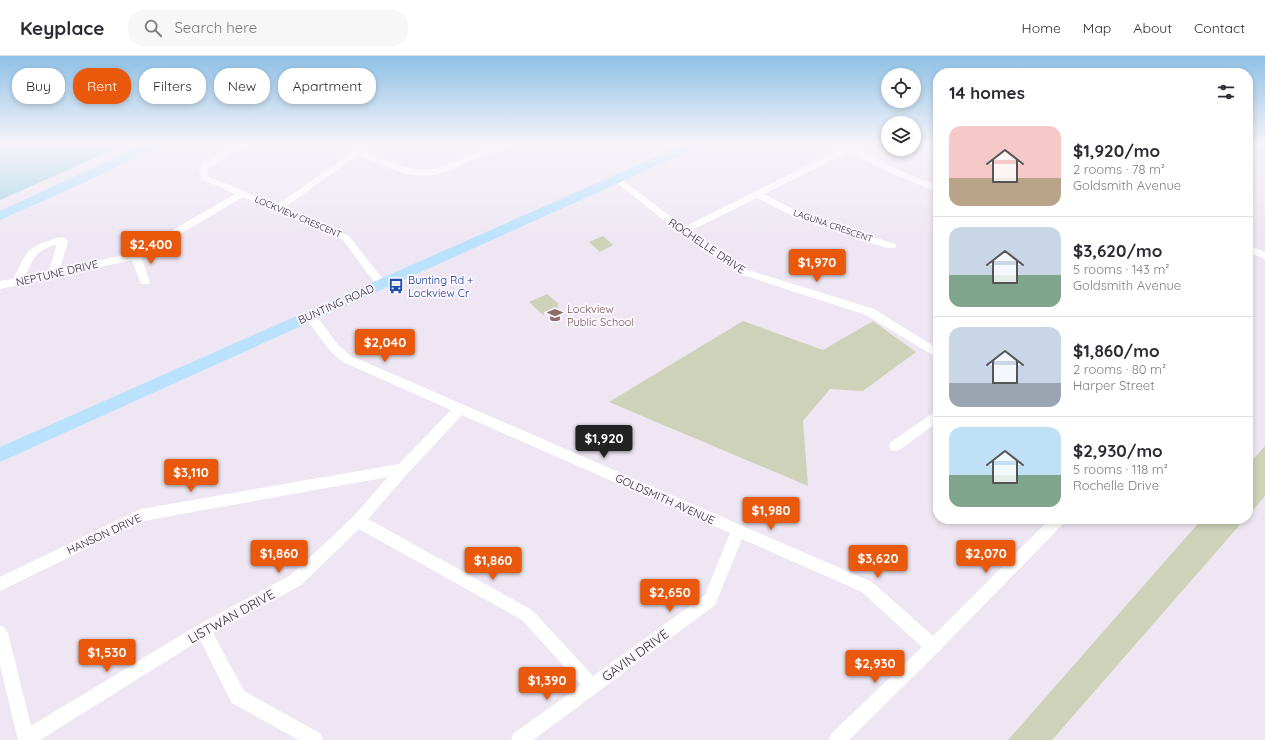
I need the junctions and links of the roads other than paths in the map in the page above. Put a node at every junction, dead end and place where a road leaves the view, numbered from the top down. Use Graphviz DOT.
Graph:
graph roads {
  1 [pos="86,176"];
  2 [pos="204,176"];
  3 [pos="322,176"];
  4 [pos="622,176"];
  5 [pos="792,176"];
  6 [pos="905,176"];
  7 [pos="616,179"];
  8 [pos="933,187"];
  9 [pos="241,194"];
  10 [pos="756,194"];
  11 [pos="278,208"];
  12 [pos="0,216"];
  13 [pos="683,231"];
  14 [pos="891,246"];
  15 [pos="1253,250"];
  16 [pos="136,256"];
  17 [pos="1265,256"];
  18 [pos="53,275"];
  19 [pos="145,282"];
  20 [pos="16,283"];
  21 [pos="381,284"];
  22 [pos="0,285"];
  23 [pos="310,316"];
  24 [pos="933,351"];
  25 [pos="460,409"];
  26 [pos="933,419"];
  27 [pos="894,446"];
  28 [pos="0,455"];
  29 [pos="403,469"];
  30 [pos="358,521"];
  31 [pos="1053,524"];
  32 [pos="738,531"];
  33 [pos="0,584"];
  34 [pos="203,630"];
  35 [pos="0,633"];
  36 [pos="933,647"];
  37 [pos="592,686"];
  38 [pos="26,740"];
  39 [pos="315,740"];
  40 [pos="519,740"];
  41 [pos="837,740"];
  1 -- 12 [label="main road"];
  2 -- 9 [label="street, LOCKVIEW CRESCENT"];
  3 -- 11 [label="street"];
  4 -- 7 [label="main road, BUNTING ROAD"];
  5 -- 10 [label="street"];
  6 -- 8 [label="street"];
  7 -- 13 [label="street, ROCHELLE DRIVE"];
  7 -- 21 [label="main road, BUNTING ROAD"];
  9 -- 11 [label="street, LOCKVIEW CRESCENT"];
  9 -- 16 [label="street, NEPTUNE DRIVE"];
  10 -- 13 [label="street"];
  10 -- 14 [label="street, LAGUNA CRESCENT"];
  11 -- 21 [label="street, LOCKVIEW CRESCENT"];
  13 -- 24 [label="street, ROCHELLE DRIVE"];
  15 -- 17 [label="street"];
  16 -- 18 [label="street, NEPTUNE DRIVE"];
  16 -- 19 [label="street"];
  18 -- 20 [label="street, NEPTUNE DRIVE"];
  18 -- 20 [label="street"];
  20 -- 22 [label="street, NEPTUNE DRIVE"];
  21 -- 23 [label="main road, BUNTING ROAD"];
  23 -- 25 [label="street, GOLDSMITH AVENUE"];
  23 -- 28 [label="main road, BUNTING ROAD"];
  25 -- 29 [label="street, LISTWAN DRIVE"];
  25 -- 32 [label="street, GOLDSMITH AVENUE"];
  26 -- 27 [label="street"];
  29 -- 30 [label="street, LISTWAN DRIVE"];
  29 -- 33 [label="street, HANSON DRIVE"];
  30 -- 34 [label="street, LISTWAN DRIVE"];
  30 -- 37 [label="street"];
  31 -- 36 [label="street"];
  32 -- 36 [label="street, GOLDSMITH AVENUE"];
  32 -- 37 [label="street, GAVIN DRIVE"];
  34 -- 38 [label="street, LISTWAN DRIVE"];
  34 -- 39 [label="street"];
  35 -- 38 [label="street"];
  36 -- 41 [label="street"];
  37 -- 40 [label="street, GAVIN DRIVE"];
}
